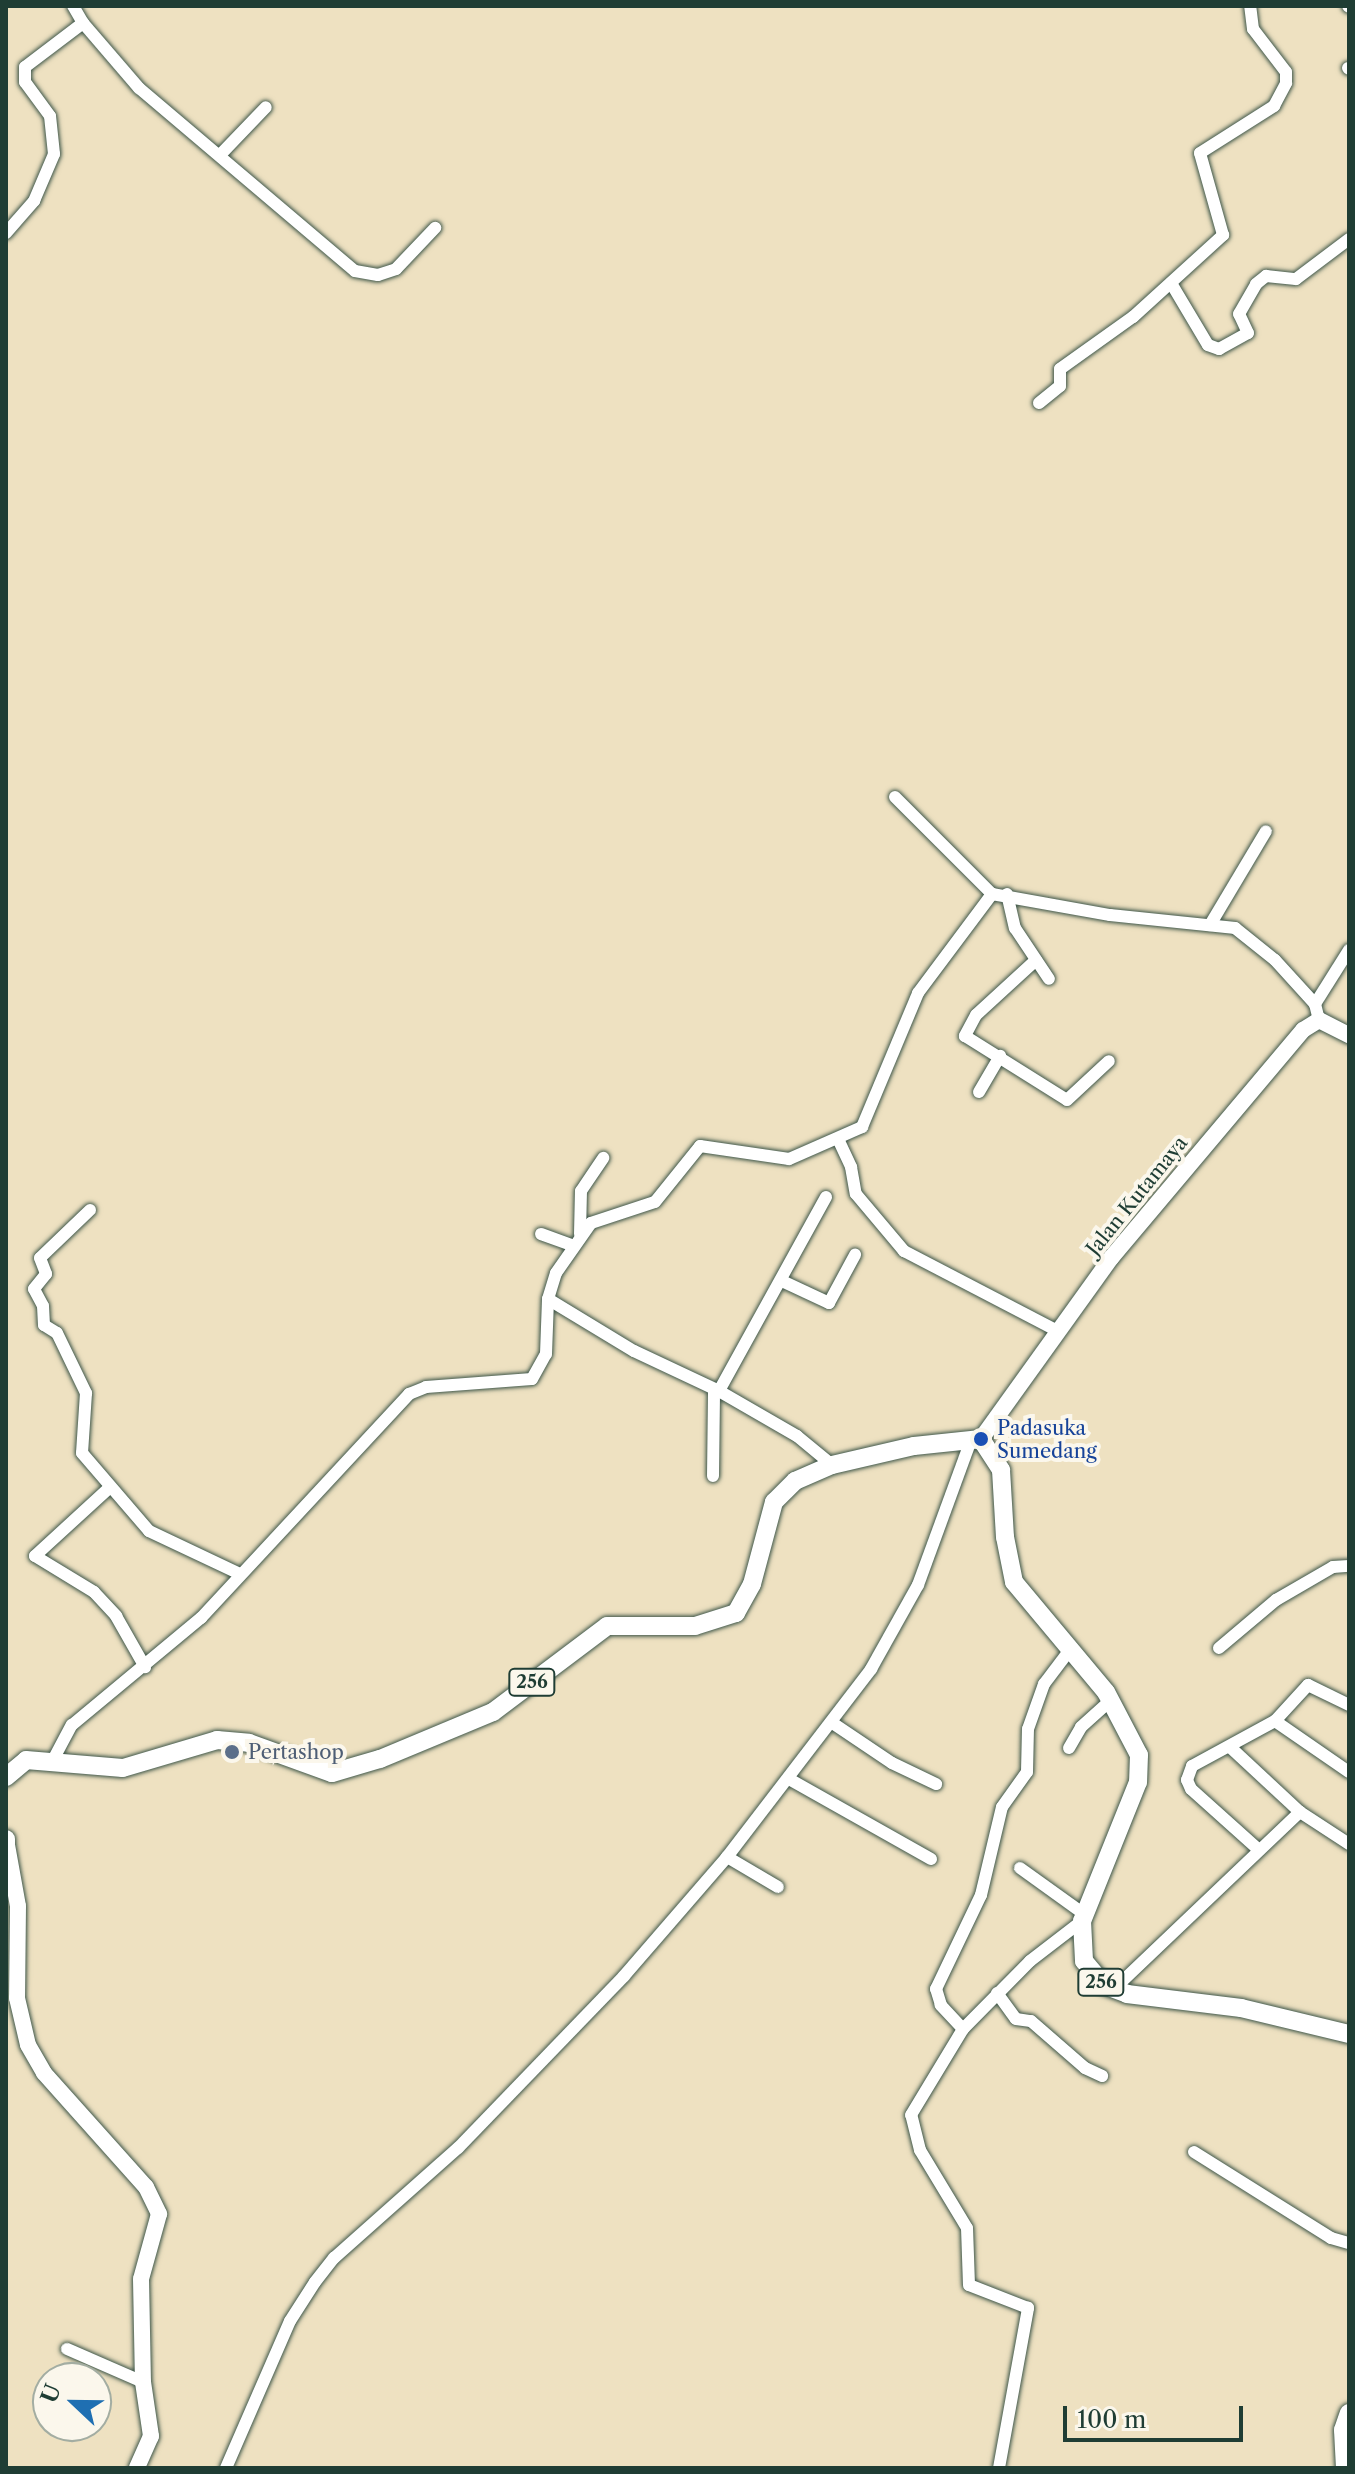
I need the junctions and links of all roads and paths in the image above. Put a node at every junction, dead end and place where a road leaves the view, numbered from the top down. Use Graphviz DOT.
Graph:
graph roads {
  1 [pos="73,6"];
  2 [pos="1250,6"];
  3 [pos="83,23"];
  4 [pos="266,107"];
  5 [pos="220,155"];
  6 [pos="435,228"];
  7 [pos="6,233"];
  8 [pos="1349,239"];
  9 [pos="1171,283"];
  10 [pos="1039,403"];
  11 [pos="895,797"];
  12 [pos="1266,831"];
  13 [pos="992,894"];
  14 [pos="1007,894"];
  15 [pos="1210,925"];
  16 [pos="1349,950"];
  17 [pos="1036,960"];
  18 [pos="1049,979"];
  19 [pos="1317,1012"];
  20 [pos="1349,1035"];
  21 [pos="1000,1056"];
  22 [pos="1109,1061"];
  23 [pos="979,1092"];
  24 [pos="839,1141"];
  25 [pos="603,1158"];
  26 [pos="826,1197"];
  27 [pos="90,1210"];
  28 [pos="541,1234"];
  29 [pos="580,1234"];
  30 [pos="571,1245"];
  31 [pos="855,1255"];
  32 [pos="782,1281"];
  33 [pos="548,1299"];
  34 [pos="1056,1330"];
  35 [pos="716,1390"];
  36 [pos="976,1440"];
  37 [pos="832,1465"];
  38 [pos="713,1476"];
  39 [pos="104,1485"];
  40 [pos="1349,1566"];
  41 [pos="238,1573"];
  42 [pos="1072,1647"];
  43 [pos="1219,1648"];
  44 [pos="145,1667"];
  45 [pos="1111,1700"];
  46 [pos="1349,1705"];
  47 [pos="1275,1721"];
  48 [pos="831,1722"];
  49 [pos="1230,1747"];
  50 [pos="1069,1748"];
  51 [pos="53,1760"];
  52 [pos="1349,1772"];
  53 [pos="6,1777"];
  54 [pos="789,1779"];
  55 [pos="936,1784"];
  56 [pos="1300,1812"];
  57 [pos="6,1839"];
  58 [pos="1349,1844"];
  59 [pos="6,1846"];
  60 [pos="1259,1850"];
  61 [pos="727,1857"];
  62 [pos="931,1859"];
  63 [pos="1020,1868"];
  64 [pos="778,1887"];
  65 [pos="6,1890"];
  66 [pos="18,1906"];
  67 [pos="1083,1917"];
  68 [pos="1114,1989"];
  69 [pos="997,1993"];
  70 [pos="963,2029"];
  71 [pos="1349,2034"];
  72 [pos="1102,2076"];
  73 [pos="1194,2152"];
  74 [pos="1349,2243"];
  75 [pos="67,2349"];
  76 [pos="143,2382"];
  77 [pos="1346,2422"];
  78 [pos="1344,2464"];
  79 [pos="137,2468"];
  80 [pos="226,2468"];
  81 [pos="999,2468"];
  1 -- 3 [label="street"];
  2 -- 9 [label="street"];
  3 -- 5 [label="street"];
  3 -- 7 [label="street"];
  4 -- 5 [label="street"];
  5 -- 6 [label="street"];
  8 -- 9 [label="street"];
  9 -- 10 [label="street"];
  11 -- 13 [label="street"];
  12 -- 15 [label="street"];
  13 -- 14 [label="street"];
  13 -- 24 [label="street"];
  14 -- 15 [label="street"];
  14 -- 17 [label="street"];
  15 -- 19 [label="street"];
  16 -- 19 [label="street"];
  17 -- 18 [label="street"];
  17 -- 21 [label="street"];
  19 -- 20 [label="main road"];
  19 -- 34 [label="main road, Jalan Kutamaya"];
  21 -- 22 [label="street"];
  21 -- 23 [label="street"];
  24 -- 29 [label="street"];
  24 -- 34 [label="street"];
  25 -- 29 [label="street"];
  26 -- 32 [label="street"];
  27 -- 39 [label="street"];
  28 -- 30 [label="street"];
  29 -- 30 [label="street"];
  30 -- 33 [label="street"];
  31 -- 32 [label="street"];
  32 -- 35 [label="street"];
  33 -- 35 [label="street"];
  33 -- 41 [label="street"];
  34 -- 36 [label="main road, Jalan Kutamaya"];
  35 -- 37 [label="street"];
  35 -- 38 [label="street"];
  36 -- 37 [label="main road, 256"];
  36 -- 42 [label="main road, 256"];
  36 -- 48 [label="street"];
  37 -- 51 [label="main road, 256"];
  39 -- 41 [label="street"];
  39 -- 44 [label="street"];
  40 -- 43 [label="street"];
  41 -- 44 [label="street"];
  42 -- 45 [label="main road, 256"];
  42 -- 70 [label="street"];
  44 -- 51 [label="street"];
  45 -- 50 [label="street"];
  45 -- 67 [label="main road, 256"];
  46 -- 47 [label="street"];
  47 -- 49 [label="street"];
  47 -- 52 [label="street"];
  48 -- 54 [label="street"];
  48 -- 55 [label="street"];
  49 -- 56 [label="street"];
  49 -- 60 [label="street"];
  51 -- 53 [label="main road, 256"];
  54 -- 61 [label="street"];
  54 -- 62 [label="street"];
  56 -- 58 [label="street"];
  56 -- 60 [label="street"];
  57 -- 59 [label="main road"];
  59 -- 66 [label="main road"];
  60 -- 68 [label="street"];
  61 -- 64 [label="street"];
  61 -- 80 [label="street"];
  63 -- 67 [label="street"];
  65 -- 66 [label="main road"];
  66 -- 76 [label="main road"];
  67 -- 68 [label="main road, 256"];
  67 -- 69 [label="street"];
  68 -- 71 [label="main road, 256"];
  69 -- 70 [label="street"];
  69 -- 72 [label="street"];
  70 -- 81 [label="street"];
  73 -- 74 [label="street"];
  75 -- 76 [label="street"];
  76 -- 79 [label="main road"];
  77 -- 78 [label="main road"];
}
